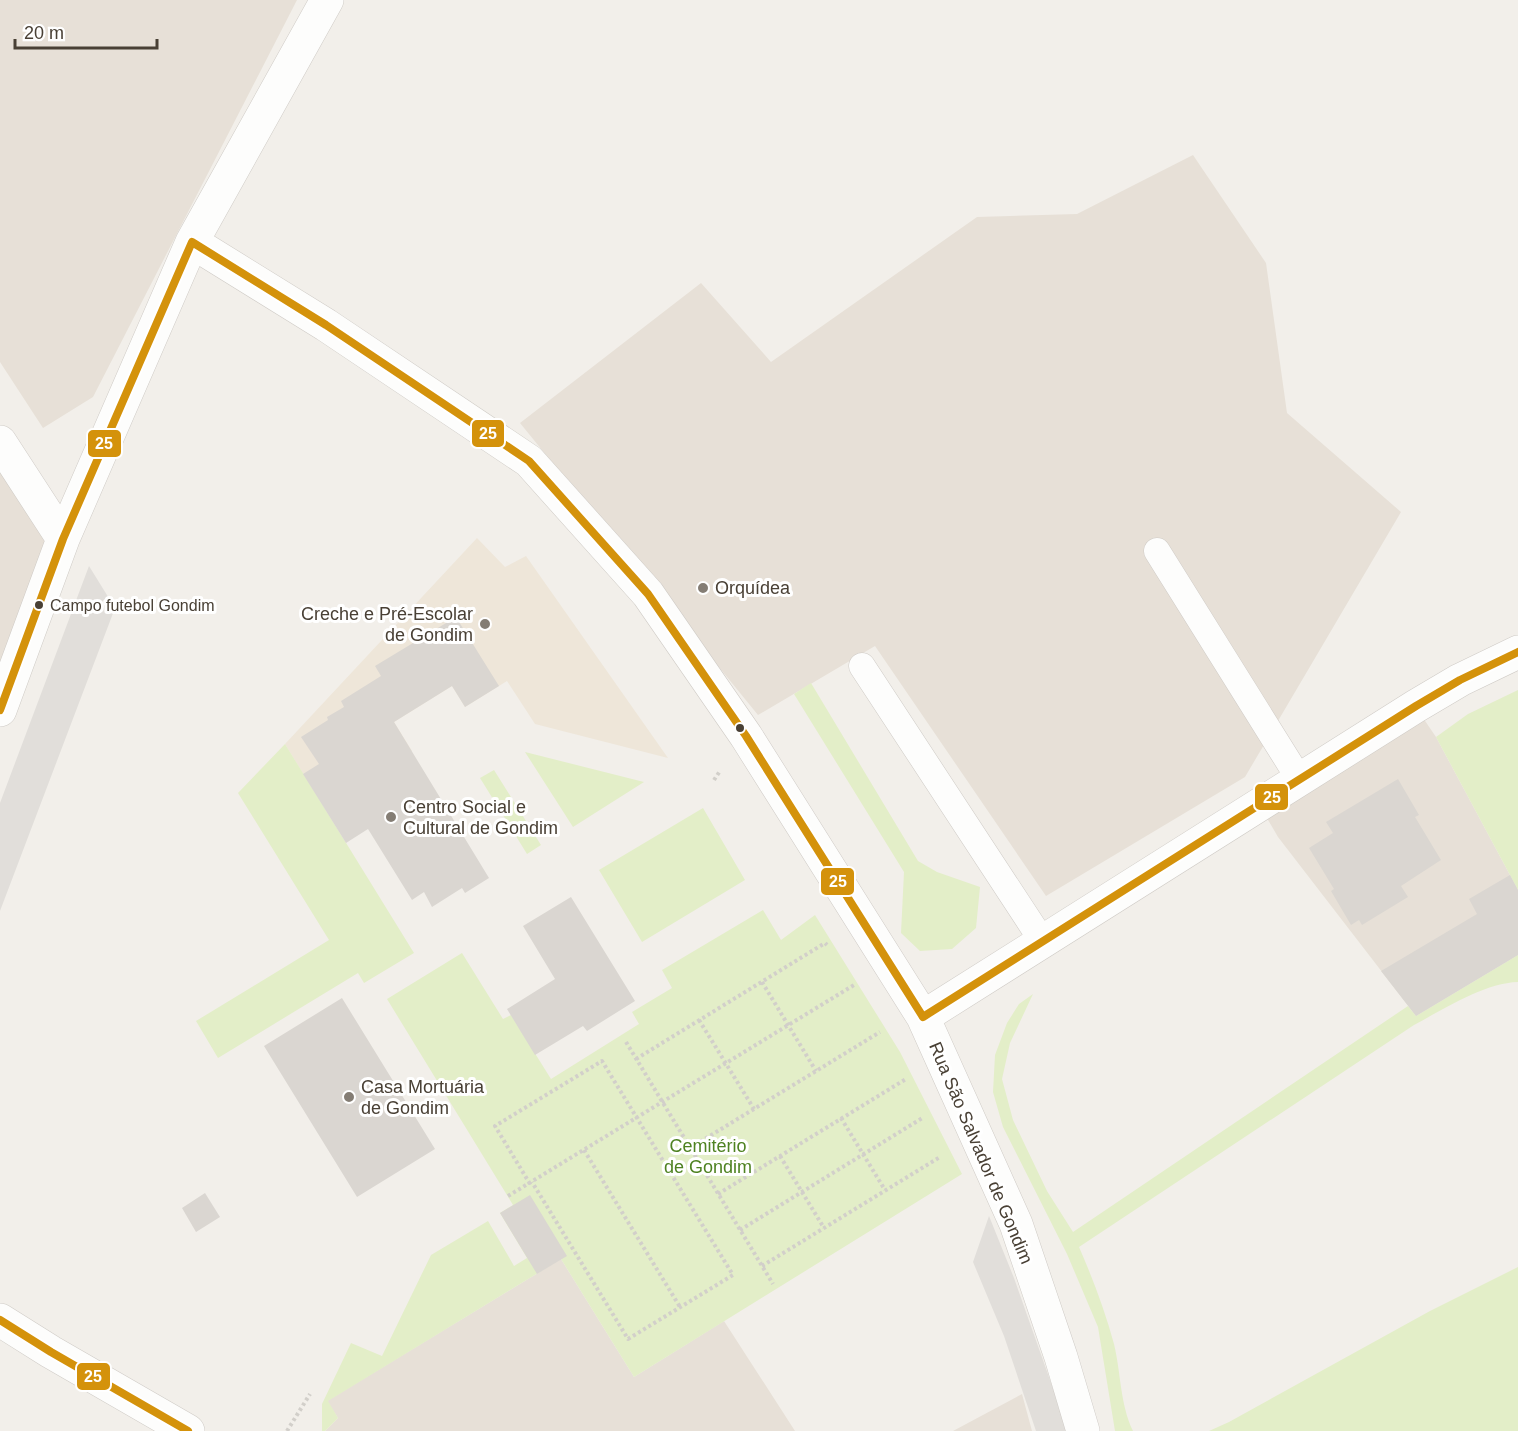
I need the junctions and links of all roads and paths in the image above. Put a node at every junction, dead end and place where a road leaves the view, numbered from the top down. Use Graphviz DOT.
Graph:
graph roads {
  1 [pos="327,0"];
  2 [pos="192,242"];
  3 [pos="0,442"];
  4 [pos="63,539"];
  5 [pos="1157,551"];
  6 [pos="1518,652"];
  7 [pos="862,666"];
  8 [pos="0,710"];
  9 [pos="1300,780"];
  10 [pos="1043,942"];
  11 [pos="825,943"];
  12 [pos="762,982"];
  13 [pos="857,983"];
  14 [pos="923,1017"];
  15 [pos="699,1020"];
  16 [pos="789,1025"];
  17 [pos="880,1032"];
  18 [pos="626,1042"];
  19 [pos="636,1059"];
  20 [pos="726,1064"];
  21 [pos="816,1071"];
  22 [pos="906,1079"];
  23 [pos="662,1102"];
  24 [pos="754,1109"];
  25 [pos="925,1116"];
  26 [pos="637,1118"];
  27 [pos="841,1119"];
  28 [pos="690,1148"];
  29 [pos="585,1150"];
  30 [pos="863,1154"];
  31 [pos="944,1154"];
  32 [pos="780,1156"];
  33 [pos="531,1183"];
  34 [pos="885,1190"];
  35 [pos="802,1192"];
  36 [pos="718,1194"];
  37 [pos="508,1196"];
  38 [pos="824,1228"];
  39 [pos="740,1230"];
  40 [pos="762,1266"];
  41 [pos="773,1284"];
  42 [pos="680,1307"];
  43 [pos="0,1320"];
  44 [pos="310,1394"];
  45 [pos="188,1431"];
  46 [pos="287,1431"];
  47 [pos="1083,1431"];
  1 -- 2 [label="street"];
  2 -- 4 [label="street"];
  2 -- 14 [label="street, Rua São Salvador de Gondim"];
  3 -- 4 [label="street"];
  4 -- 8 [label="street"];
  5 -- 9 [label="lane"];
  6 -- 9 [label="street"];
  7 -- 10 [label="lane"];
  9 -- 10 [label="street"];
  10 -- 14 [label="street"];
  11 -- 12 [label="path"];
  12 -- 15 [label="path"];
  12 -- 16 [label="path"];
  13 -- 16 [label="path"];
  14 -- 47 [label="street, Rua São Salvador de Gondim"];
  15 -- 19 [label="path"];
  15 -- 20 [label="path"];
  16 -- 20 [label="path"];
  16 -- 21 [label="path"];
  17 -- 21 [label="path"];
  18 -- 19 [label="path"];
  19 -- 23 [label="path"];
  20 -- 23 [label="path"];
  20 -- 24 [label="path"];
  21 -- 24 [label="path"];
  22 -- 27 [label="path"];
  23 -- 26 [label="path"];
  23 -- 28 [label="path"];
  24 -- 28 [label="path"];
  25 -- 30 [label="path"];
  26 -- 29 [label="path"];
  26 -- 33 [label="path"];
  26 -- 42 [label="path"];
  27 -- 30 [label="path"];
  27 -- 32 [label="path"];
  28 -- 36 [label="path"];
  29 -- 33 [label="path"];
  29 -- 42 [label="path"];
  30 -- 34 [label="path"];
  30 -- 35 [label="path"];
  31 -- 34 [label="path"];
  32 -- 35 [label="path"];
  32 -- 36 [label="path"];
  33 -- 37 [label="path"];
  33 -- 42 [label="path"];
  34 -- 38 [label="path"];
  35 -- 38 [label="path"];
  35 -- 39 [label="path"];
  36 -- 39 [label="path"];
  38 -- 40 [label="path"];
  39 -- 40 [label="path"];
  40 -- 41 [label="path"];
  43 -- 45 [label="street"];
  44 -- 46 [label="path"];
}
